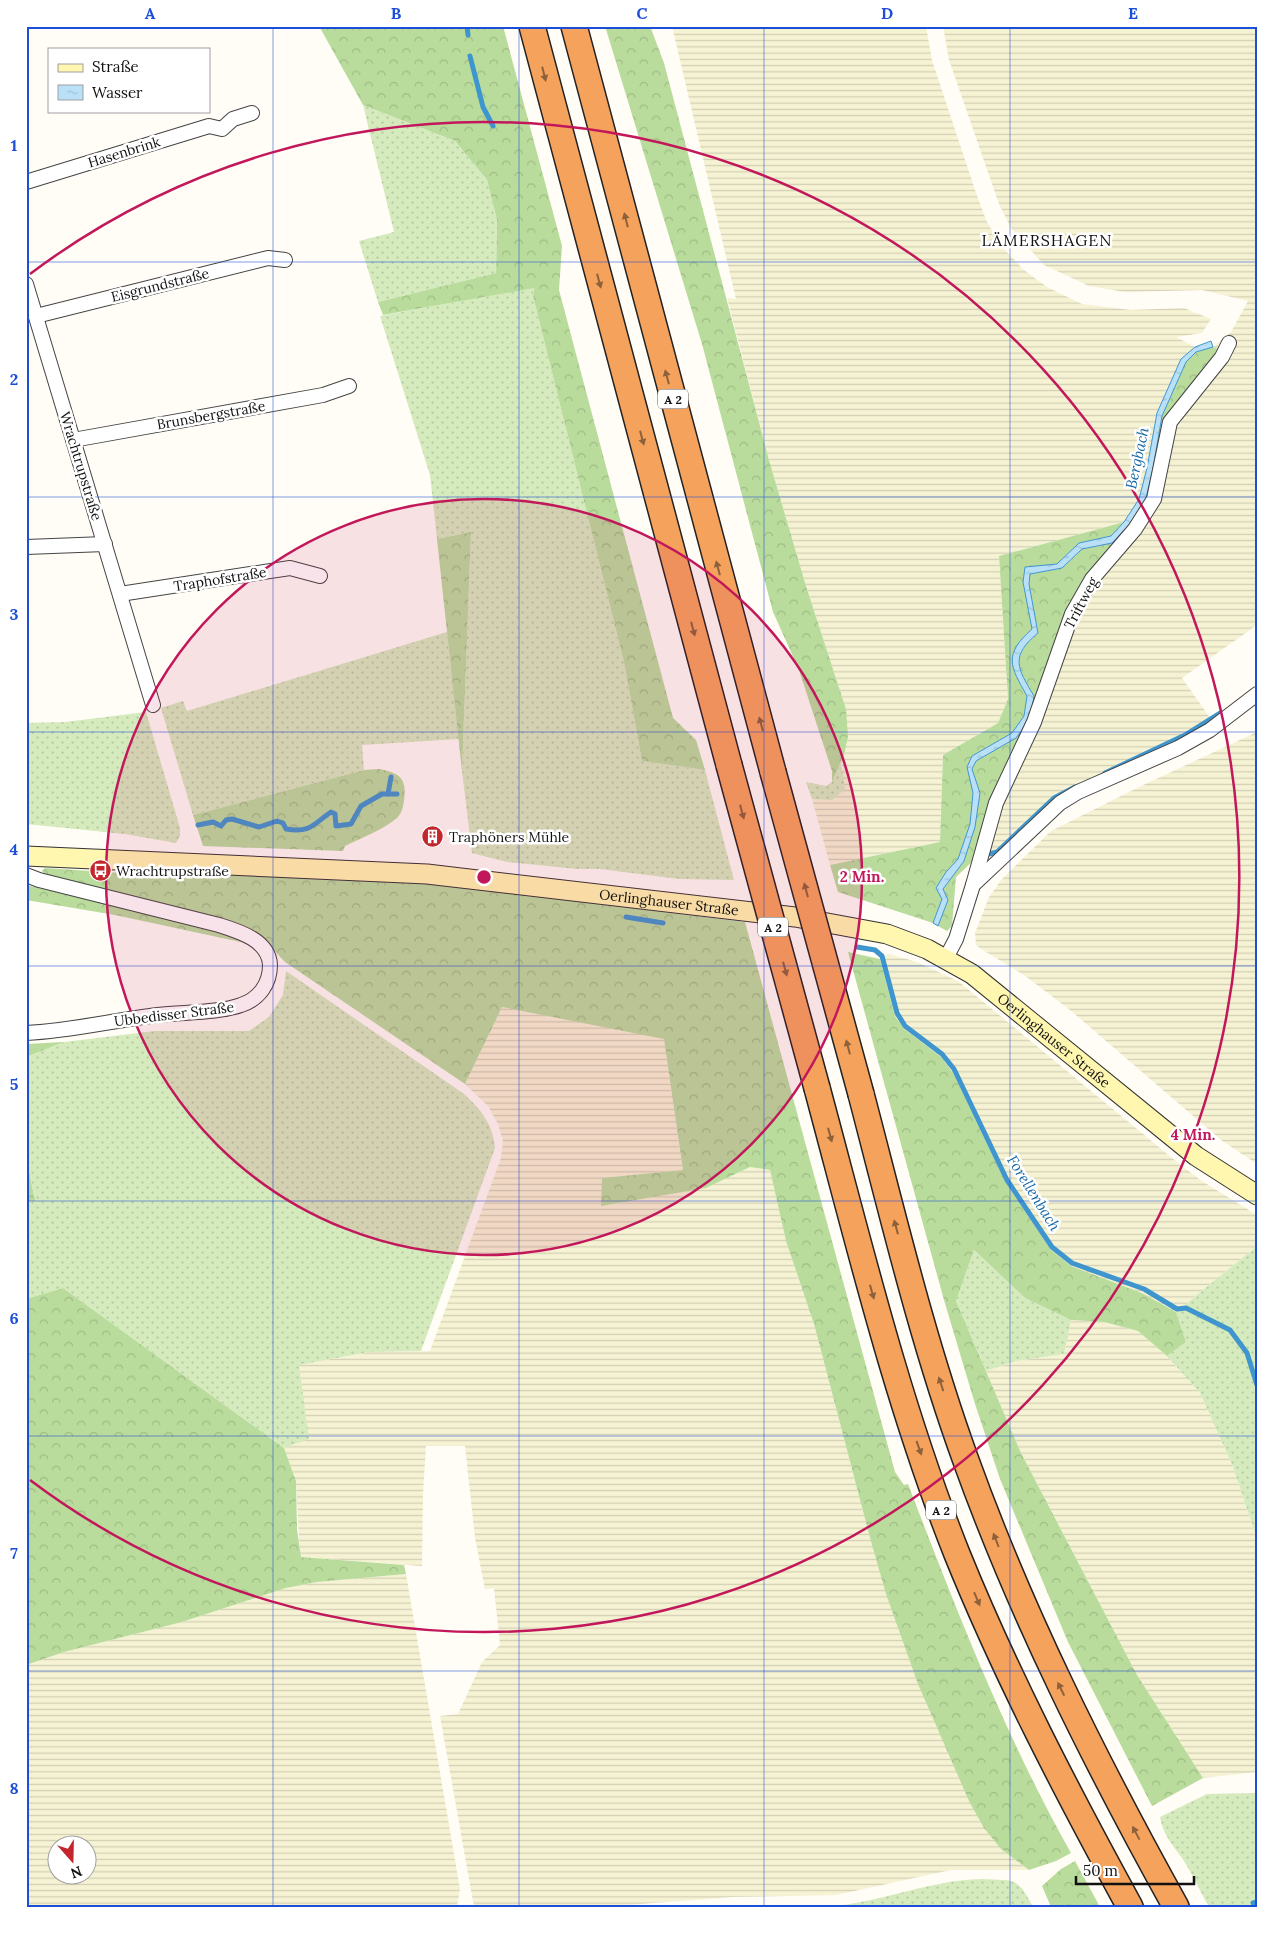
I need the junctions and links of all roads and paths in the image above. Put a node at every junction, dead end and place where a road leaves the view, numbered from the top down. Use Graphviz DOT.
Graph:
graph roads {
  1 [pos="532,26"];
  2 [pos="574,26"];
  3 [pos="252,113"];
  4 [pos="26,182"];
  5 [pos="285,260"];
  6 [pos="26,284"];
  7 [pos="36,316"];
  8 [pos="1229,343"];
  9 [pos="349,386"];
  10 [pos="73,440"];
  11 [pos="105,544"];
  12 [pos="26,547"];
  13 [pos="320,576"];
  14 [pos="120,594"];
  15 [pos="1257,694"];
  16 [pos="154,705"];
  17 [pos="26,856"];
  18 [pos="26,875"];
  19 [pos="973,885"];
  20 [pos="946,958"];
  21 [pos="26,1033"];
  22 [pos="1257,1195"];
  23 [pos="1130,1907"];
  24 [pos="1176,1907"];
  1 -- 23 [label="highway, A 2, one-way, bridge"];
  24 -- 2 [label="highway, A 2, one-way, bridge"];
  3 -- 4 [label="street, Hasenbrink"];
  5 -- 7 [label="street, Eisgrundstraße"];
  6 -- 7 [label="street, Wrachtrupstraße"];
  7 -- 10 [label="street, Wrachtrupstraße"];
  8 -- 19 [label="street, Triftweg"];
  9 -- 10 [label="street, Brunsbergstraße"];
  10 -- 11 [label="street, Wrachtrupstraße"];
  11 -- 12 [label="street"];
  11 -- 14 [label="street, Wrachtrupstraße"];
  13 -- 14 [label="street, Traphofstraße"];
  14 -- 16 [label="street, Wrachtrupstraße"];
  15 -- 19 [label="street, Triftweg"];
  17 -- 20 [label="main road, Oerlinghauser Straße"];
  18 -- 21 [label="street, Ubbedisser Straße"];
  19 -- 20 [label="street, Triftweg"];
  20 -- 22 [label="main road, Oerlinghauser Straße"];
}
